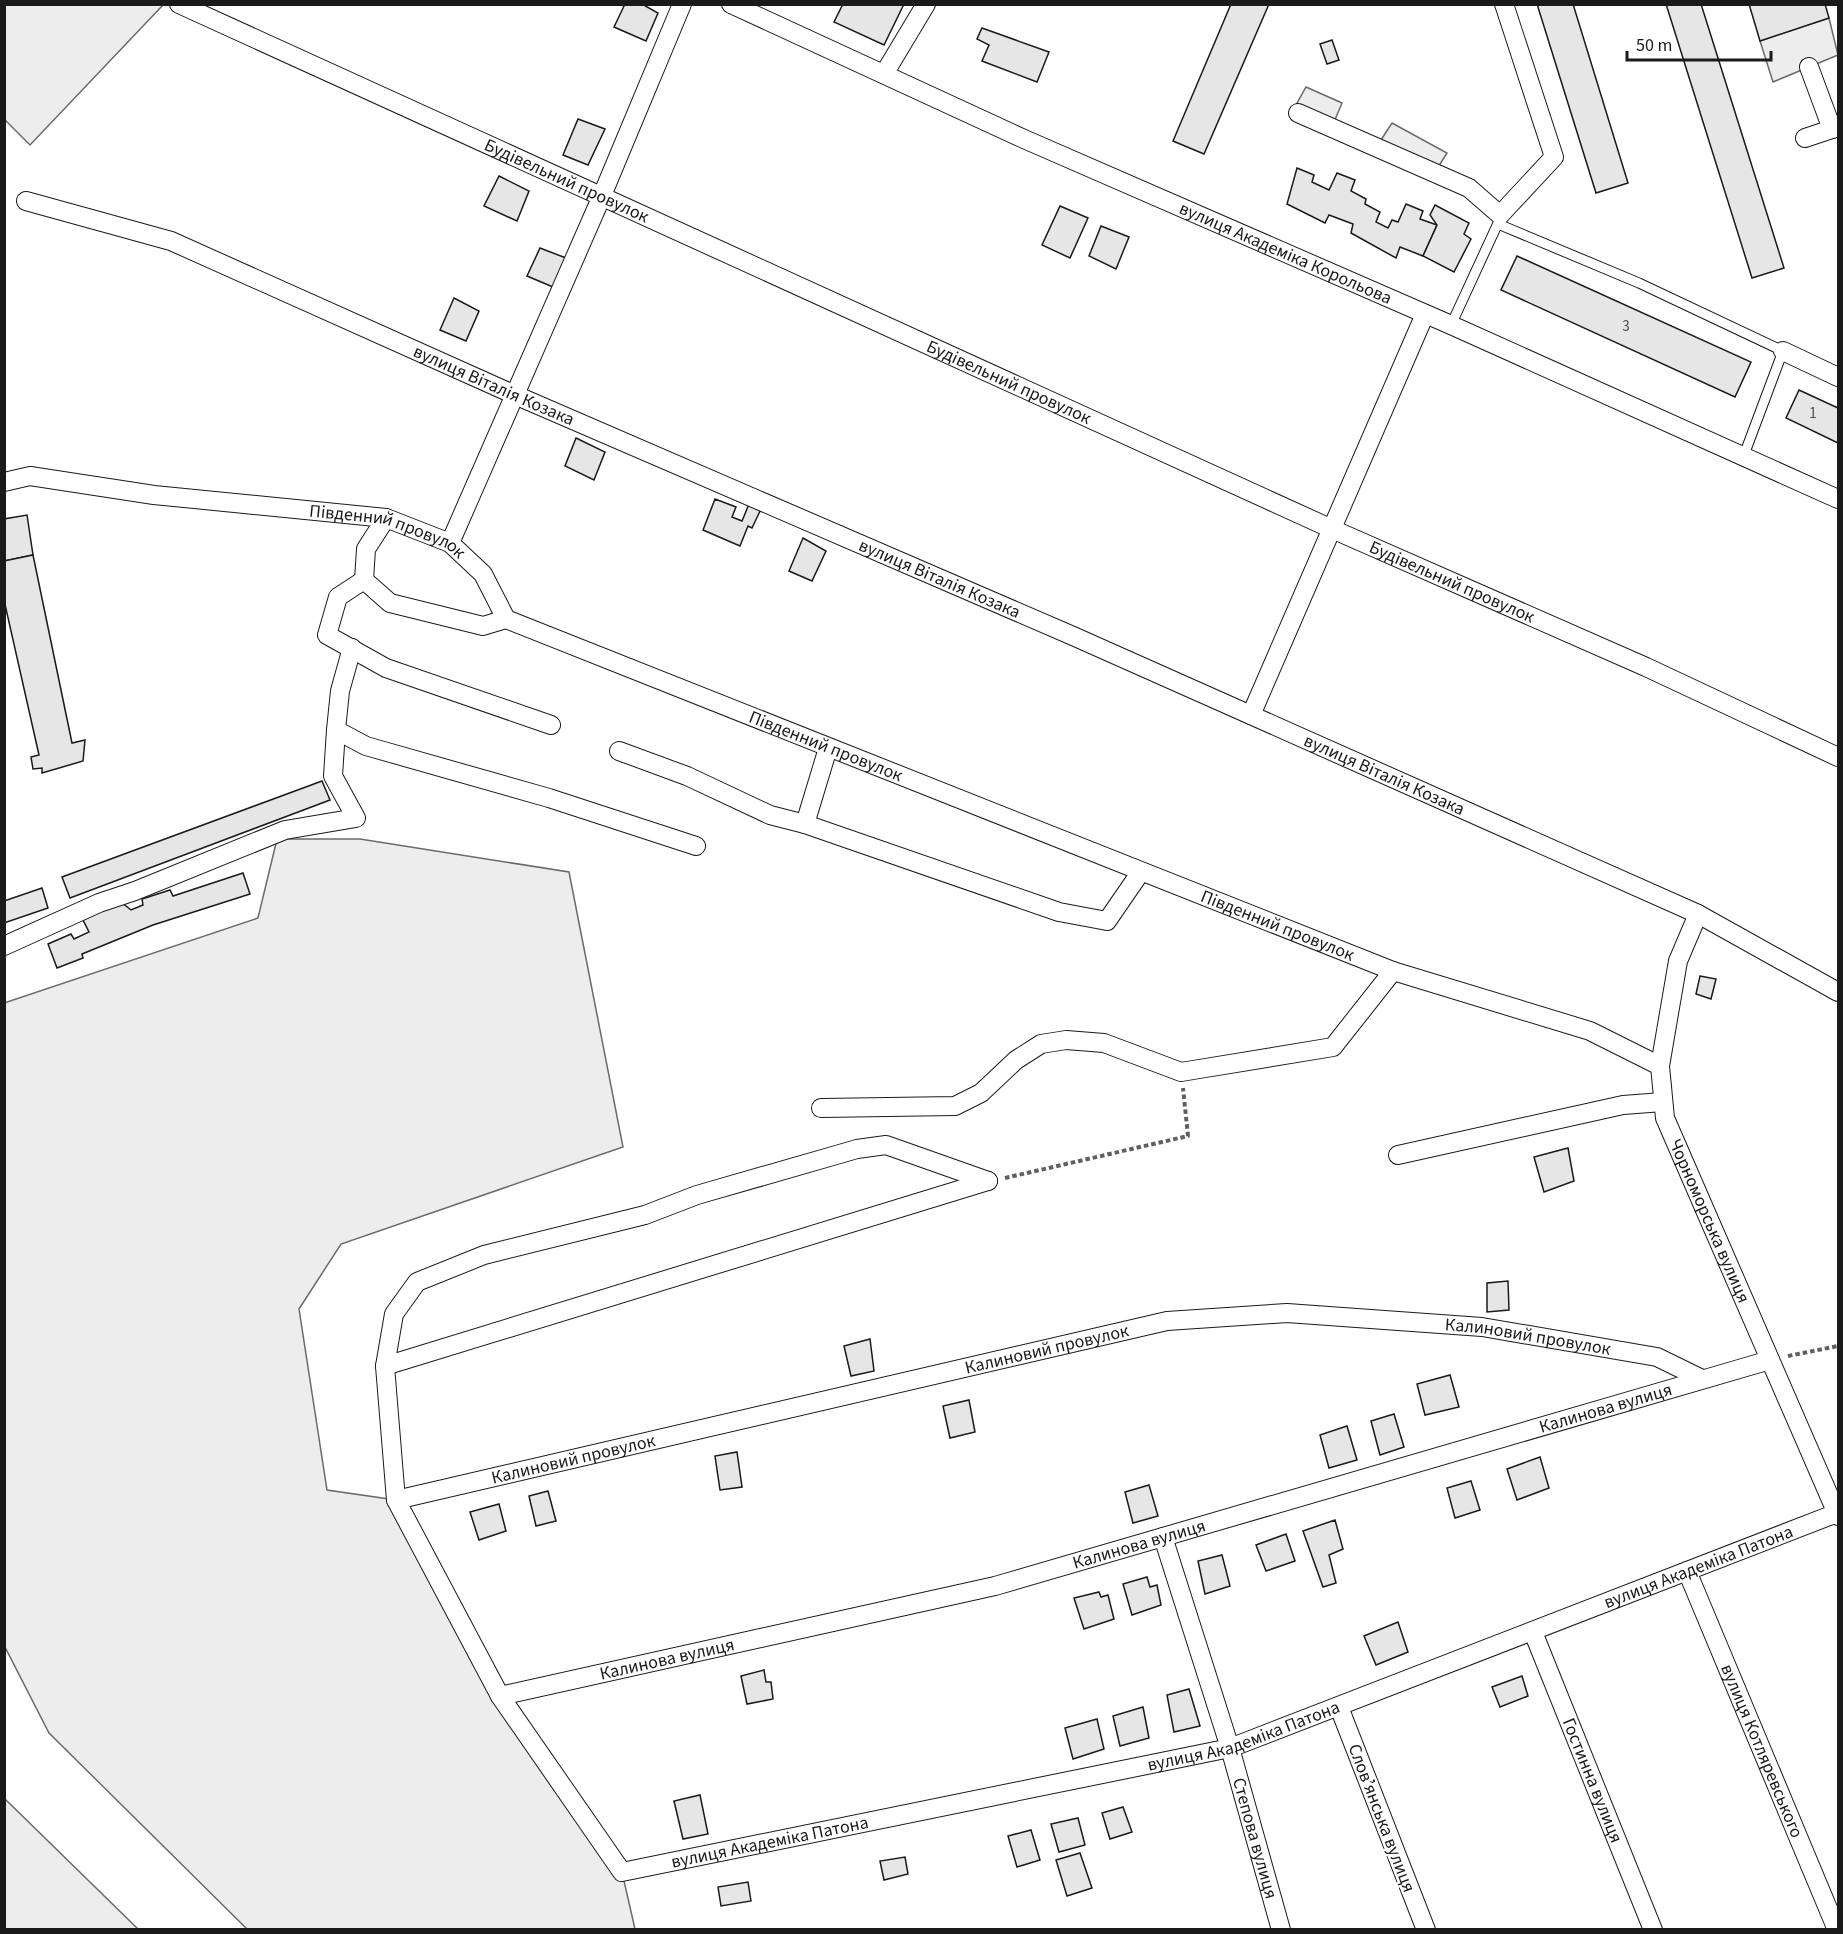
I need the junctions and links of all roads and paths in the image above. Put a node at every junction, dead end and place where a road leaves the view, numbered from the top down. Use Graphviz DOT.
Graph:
graph roads {
  1 [pos="179,4"];
  2 [pos="682,4"];
  3 [pos="731,4"];
  4 [pos="926,4"];
  5 [pos="1504,4"];
  6 [pos="763,11"];
  7 [pos="1809,68"];
  8 [pos="884,74"];
  9 [pos="1298,113"];
  10 [pos="1835,128"];
  11 [pos="1804,138"];
  12 [pos="601,198"];
  13 [pos="26,201"];
  14 [pos="1499,220"];
  15 [pos="1425,314"];
  16 [pos="1451,325"];
  17 [pos="1783,351"];
  18 [pos="1839,377"];
  19 [pos="515,395"];
  20 [pos="1744,456"];
  21 [pos="4,482"];
  22 [pos="1839,499"];
  23 [pos="386,518"];
  24 [pos="1332,529"];
  25 [pos="450,543"];
  26 [pos="364,580"];
  27 [pos="506,619"];
  28 [pos="352,648"];
  29 [pos="1251,715"];
  30 [pos="551,725"];
  31 [pos="336,730"];
  32 [pos="828,748"];
  33 [pos="619,751"];
  34 [pos="1839,757"];
  35 [pos="805,824"];
  36 [pos="696,846"];
  37 [pos="1140,873"];
  38 [pos="1698,914"];
  39 [pos="4,946"];
  40 [pos="1393,971"];
  41 [pos="1839,992"];
  42 [pos="1660,1066"];
  43 [pos="1181,1072"];
  44 [pos="1663,1102"];
  45 [pos="821,1108"];
  46 [pos="1398,1155"];
  47 [pos="988,1181"];
  48 [pos="1839,1346"];
  49 [pos="1770,1360"];
  50 [pos="385,1366"];
  51 [pos="1702,1379"];
  52 [pos="396,1500"];
  53 [pos="1838,1514"];
  54 [pos="1163,1537"];
  55 [pos="1687,1571"];
  56 [pos="1533,1632"];
  57 [pos="500,1696"];
  58 [pos="1339,1707"];
  59 [pos="1230,1748"];
  60 [pos="1281,1929"];
  61 [pos="1426,1929"];
  62 [pos="1653,1929"];
  63 [pos="1837,1929"];
  1 -- 12 [label="street, Будівельний провулок"];
  2 -- 12 [label="street"];
  3 -- 6 [label="street, вулиця Академіка Корольова"];
  4 -- 8 [label="street"];
  5 -- 14 [label="street"];
  6 -- 8 [label="street, вулиця Академіка Корольова"];
  7 -- 10 [label="street"];
  8 -- 15 [label="street, вулиця Академіка Корольова"];
  9 -- 14 [label="street"];
  10 -- 11 [label="street"];
  12 -- 19 [label="street"];
  12 -- 24 [label="street, Будівельний провулок"];
  13 -- 19 [label="street, вулиця Віталія Козака"];
  14 -- 16 [label="lane"];
  14 -- 17 [label="lane"];
  15 -- 16 [label="street, вулиця Академіка Корольова"];
  15 -- 24 [label="street"];
  16 -- 20 [label="street, вулиця Академіка Корольова"];
  17 -- 18 [label="street"];
  17 -- 20 [label="lane"];
  19 -- 25 [label="street"];
  19 -- 29 [label="street, вулиця Віталія Козака"];
  20 -- 22 [label="street, вулиця Академіка Корольова"];
  21 -- 23 [label="street, Південний провулок"];
  23 -- 25 [label="street, Південний провулок"];
  23 -- 26 [label="street"];
  24 -- 29 [label="street"];
  24 -- 34 [label="street, Будівельний провулок"];
  25 -- 27 [label="street, Південний провулок"];
  26 -- 27 [label="street"];
  26 -- 28 [label="street"];
  27 -- 32 [label="street, Південний провулок"];
  28 -- 30 [label="street"];
  28 -- 31 [label="street"];
  29 -- 38 [label="street, вулиця Віталія Козака"];
  31 -- 36 [label="street"];
  31 -- 39 [label="street"];
  32 -- 35 [label="street"];
  32 -- 37 [label="street, Південний провулок"];
  33 -- 35 [label="street"];
  35 -- 37 [label="street"];
  37 -- 40 [label="street, Південний провулок"];
  38 -- 41 [label="street, вулиця Віталія Козака"];
  38 -- 42 [label="street, Чорноморська вулиця"];
  40 -- 42 [label="street, Південний провулок"];
  40 -- 43 [label="street"];
  42 -- 44 [label="street, Чорноморська вулиця"];
  43 -- 45 [label="street"];
  43 -- 47 [label="path"];
  44 -- 46 [label="street"];
  44 -- 49 [label="street, Чорноморська вулиця"];
  47 -- 50 [label="street"];
  47 -- 50 [label="street"];
  48 -- 49 [label="path"];
  49 -- 51 [label="street, Калинова вулиця"];
  49 -- 53 [label="street, Чорноморська вулиця"];
  50 -- 52 [label="street"];
  51 -- 52 [label="street, Калиновий провулок"];
  51 -- 54 [label="street, Калинова вулиця"];
  52 -- 57 [label="street"];
  53 -- 55 [label="street, вулиця Академіка Патона"];
  54 -- 57 [label="street, Калинова вулиця"];
  54 -- 59 [label="street, Степова вулиця"];
  55 -- 56 [label="street, вулиця Академіка Патона"];
  55 -- 63 [label="street, вулиця Котляревського"];
  56 -- 58 [label="street, вулиця Академіка Патона"];
  56 -- 62 [label="street, Гостинна вулиця"];
  57 -- 59 [label="street, вулиця Академіка Патона"];
  58 -- 59 [label="street, вулиця Академіка Патона"];
  58 -- 61 [label="street, Словʼянська вулиця"];
  59 -- 60 [label="street, Степова вулиця"];
}
